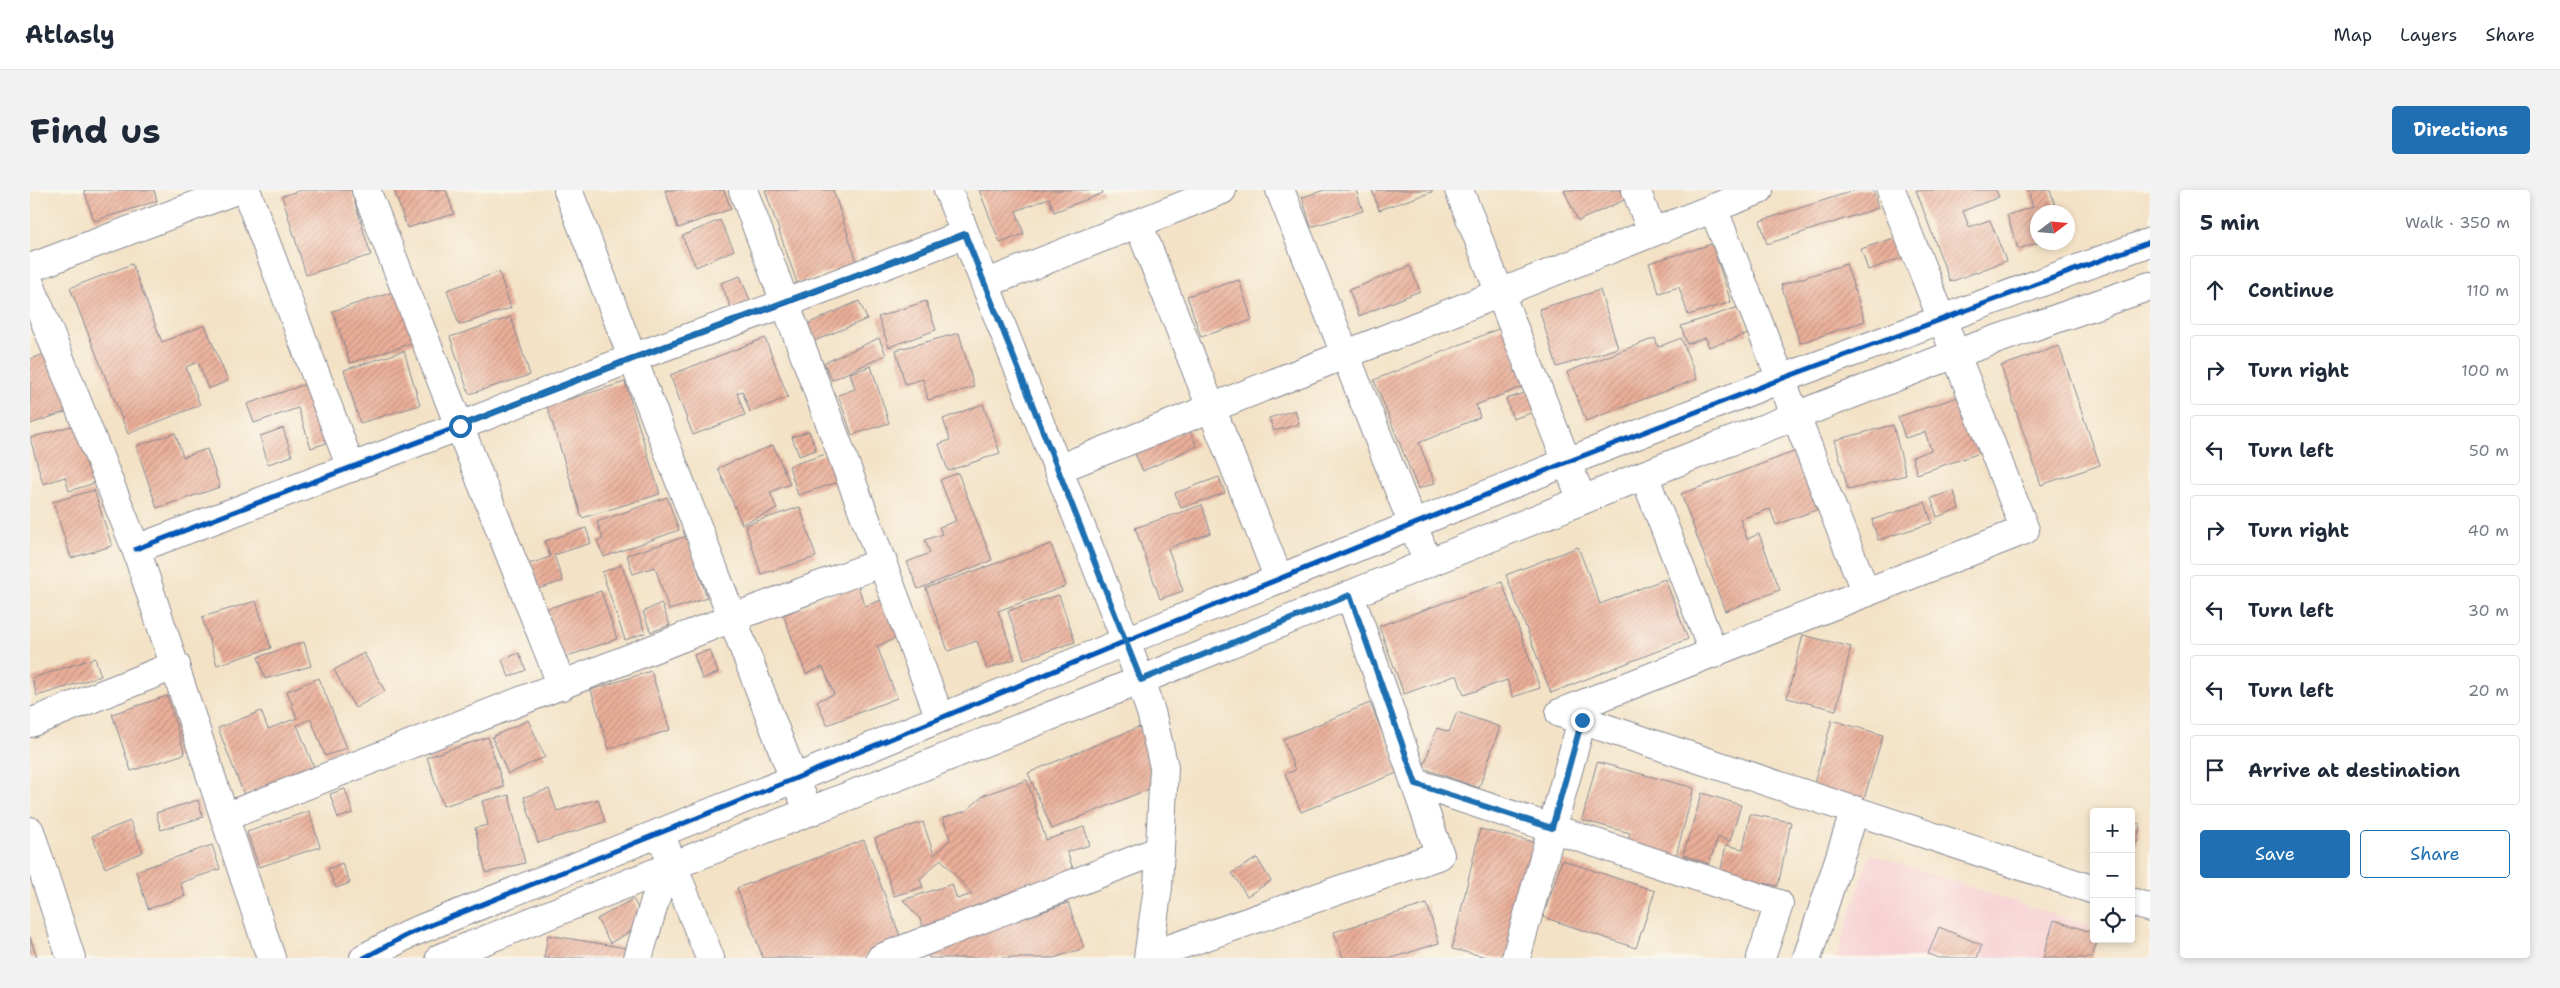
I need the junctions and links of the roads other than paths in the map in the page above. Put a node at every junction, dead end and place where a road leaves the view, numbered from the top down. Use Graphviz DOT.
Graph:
graph roads {
  1 [pos="236,190"];
  2 [pos="246,190"];
  3 [pos="366,190"];
  4 [pos="568,190"];
  5 [pos="743,190"];
  6 [pos="948,190"];
  7 [pos="1222,190"];
  8 [pos="1280,190"];
  9 [pos="1459,190"];
  10 [pos="1636,190"];
  11 [pos="1759,190"];
  12 [pos="1890,190"];
  13 [pos="1713,208"];
  14 [pos="1138,223"];
  15 [pos="1652,232"];
  16 [pos="965,234"];
  17 [pos="2150,242"];
  18 [pos="30,268"];
  19 [pos="30,284"];
  20 [pos="985,284"];
  21 [pos="2150,286"];
  22 [pos="1500,293"];
  23 [pos="786,303"];
  24 [pos="1942,318"];
  25 [pos="1955,354"];
  26 [pos="1345,355"];
  27 [pos="632,358"];
  28 [pos="1781,379"];
  29 [pos="1211,408"];
  30 [pos="1796,416"];
  31 [pos="460,426"];
  32 [pos="1567,462"];
  33 [pos="352,468"];
  34 [pos="1058,469"];
  35 [pos="1644,475"];
  36 [pos="1582,500"];
  37 [pos="1412,525"];
  38 [pos="136,549"];
  39 [pos="883,562"];
  40 [pos="1428,563"];
  41 [pos="1279,579"];
  42 [pos="1866,593"];
  43 [pos="1350,595"];
  44 [pos="732,618"];
  45 [pos="1126,640"];
  46 [pos="1714,654"];
  47 [pos="176,666"];
  48 [pos="1141,680"];
  49 [pos="562,686"];
  50 [pos="940,718"];
  51 [pos="1582,720"];
  52 [pos="30,723"];
  53 [pos="794,779"];
  54 [pos="1416,784"];
  55 [pos="1855,810"];
  56 [pos="810,812"];
  57 [pos="225,817"];
  58 [pos="1552,828"];
  59 [pos="30,831"];
  60 [pos="660,833"];
  61 [pos="1160,850"];
  62 [pos="669,868"];
  63 [pos="2090,889"];
  64 [pos="2135,903"];
  65 [pos="2150,908"];
  66 [pos="889,957"];
  67 [pos="1148,957"];
  68 [pos="71,958"];
  69 [pos="271,958"];
  70 [pos="364,958"];
  71 [pos="440,958"];
  72 [pos="638,958"];
  73 [pos="710,958"];
  74 [pos="1516,958"];
  75 [pos="1761,958"];
  76 [pos="1807,958"];
  1 -- 18 [label="street"];
  2 -- 33 [label="street"];
  3 -- 31 [label="street"];
  4 -- 27 [label="street"];
  5 -- 23 [label="street"];
  6 -- 16 [label="street"];
  7 -- 14 [label="street"];
  8 -- 26 [label="street"];
  9 -- 22 [label="street"];
  10 -- 15 [label="street"];
  11 -- 13 [label="street"];
  12 -- 24 [label="street"];
  13 -- 15 [label="street"];
  13 -- 28 [label="street"];
  14 -- 20 [label="street"];
  14 -- 29 [label="street"];
  15 -- 22 [label="street"];
  16 -- 20 [label="street"];
  16 -- 23 [label="street"];
  17 -- 24 [label="street"];
  19 -- 38 [label="street"];
  20 -- 34 [label="street"];
  21 -- 25 [label="street"];
  22 -- 26 [label="street"];
  22 -- 32 [label="street"];
  23 -- 27 [label="street"];
  23 -- 39 [label="street"];
  24 -- 25 [label="street"];
  24 -- 28 [label="street"];
  25 -- 30 [label="street"];
  25 -- 42 [label="street"];
  26 -- 29 [label="street"];
  26 -- 37 [label="street"];
  27 -- 31 [label="street"];
  27 -- 44 [label="street"];
  28 -- 30 [label="street"];
  28 -- 32 [label="street"];
  29 -- 34 [label="street"];
  29 -- 41 [label="street"];
  30 -- 35 [label="street"];
  30 -- 42 [label="street"];
  31 -- 33 [label="street"];
  31 -- 49 [label="street"];
  32 -- 36 [label="street"];
  32 -- 37 [label="street"];
  33 -- 38 [label="street"];
  34 -- 45 [label="street"];
  35 -- 36 [label="street"];
  35 -- 46 [label="street"];
  36 -- 40 [label="street"];
  37 -- 40 [label="street"];
  37 -- 41 [label="street"];
  38 -- 47 [label="street"];
  39 -- 44 [label="street"];
  39 -- 50 [label="street"];
  40 -- 43 [label="street"];
  41 -- 45 [label="street"];
  42 -- 46 [label="street"];
  43 -- 48 [label="street"];
  43 -- 54 [label="street"];
  44 -- 49 [label="street"];
  44 -- 53 [label="street"];
  45 -- 48 [label="street"];
  45 -- 50 [label="street"];
  46 -- 51 [label="street"];
  47 -- 52 [label="street"];
  47 -- 57 [label="street"];
  48 -- 56 [label="street"];
  48 -- 61 [label="street"];
  49 -- 57 [label="street"];
  50 -- 53 [label="street"];
  51 -- 55 [label="street"];
  51 -- 58 [label="street"];
  53 -- 56 [label="street"];
  53 -- 60 [label="street"];
  54 -- 58 [label="street"];
  54 -- 67 [label="street"];
  55 -- 63 [label="street"];
  55 -- 76 [label="street"];
  56 -- 62 [label="street"];
  57 -- 69 [label="street"];
  58 -- 74 [label="street"];
  58 -- 75 [label="street"];
  59 -- 68 [label="street"];
  60 -- 62 [label="street"];
  60 -- 70 [label="street"];
  61 -- 66 [label="street"];
  61 -- 67 [label="street"];
  62 -- 71 [label="street"];
  62 -- 72 [label="street"];
  62 -- 73 [label="street"];
  64 -- 65 [label="street"];
}
